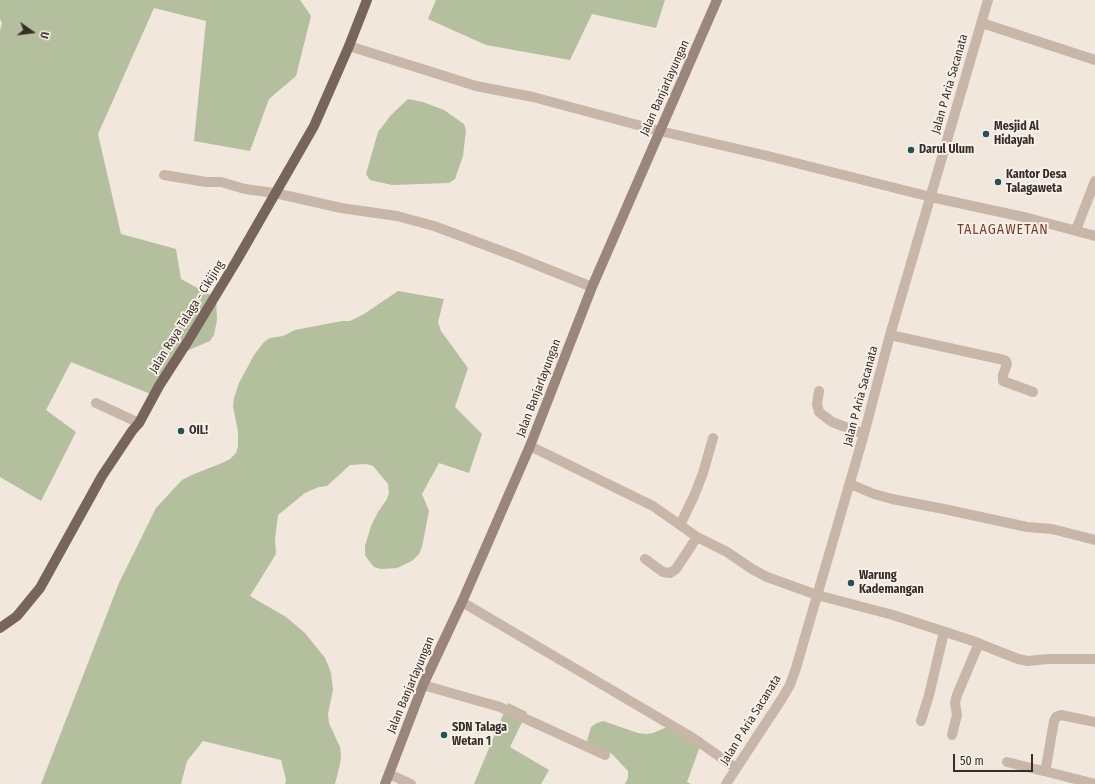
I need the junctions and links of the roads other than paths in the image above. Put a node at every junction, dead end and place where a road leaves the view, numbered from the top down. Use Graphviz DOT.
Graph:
graph roads {
  1 [pos="367,0"];
  2 [pos="717,0"];
  3 [pos="988,0"];
  4 [pos="982,23"];
  5 [pos="349,46"];
  6 [pos="1095,60"];
  7 [pos="660,131"];
  8 [pos="164,175"];
  9 [pos="1095,182"];
  10 [pos="275,193"];
  11 [pos="931,196"];
  12 [pos="1076,230"];
  13 [pos="1095,236"];
  14 [pos="592,287"];
  15 [pos="890,335"];
  16 [pos="819,391"];
  17 [pos="1033,392"];
  18 [pos="96,403"];
  19 [pos="139,423"];
  20 [pos="864,434"];
  21 [pos="713,438"];
  22 [pos="530,446"];
  23 [pos="850,484"];
  24 [pos="680,525"];
  25 [pos="697,536"];
  26 [pos="1095,540"];
  27 [pos="645,560"];
  28 [pos="817,595"];
  29 [pos="462,602"];
  30 [pos="0,628"];
  31 [pos="944,632"];
  32 [pos="979,642"];
  33 [pos="1095,659"];
  34 [pos="423,685"];
  35 [pos="921,721"];
  36 [pos="1095,722"];
  37 [pos="952,735"];
  38 [pos="605,755"];
  39 [pos="1008,762"];
  40 [pos="736,768"];
  41 [pos="1044,770"];
  42 [pos="389,774"];
  43 [pos="385,784"];
  44 [pos="411,784"];
  45 [pos="726,784"];
  46 [pos="1095,784"];
  1 -- 5 [label="main road, Jalan Raya Talaga - Cikijing"];
  2 -- 7 [label="street, Jalan Banjarlayungan"];
  3 -- 4 [label="street, Jalan P Aria Sacanata"];
  4 -- 6 [label="street"];
  4 -- 11 [label="street, Jalan P Aria Sacanata"];
  5 -- 7 [label="street"];
  5 -- 10 [label="main road, Jalan Raya Talaga - Cikijing"];
  7 -- 11 [label="street"];
  7 -- 14 [label="street, Jalan Banjarlayungan"];
  8 -- 10 [label="street"];
  9 -- 12 [label="street"];
  10 -- 14 [label="street"];
  10 -- 19 [label="main road, Jalan Raya Talaga - Cikijing"];
  11 -- 12 [label="street"];
  11 -- 15 [label="street, Jalan P Aria Sacanata"];
  12 -- 13 [label="street"];
  14 -- 22 [label="street, Jalan Banjarlayungan"];
  15 -- 17 [label="street"];
  15 -- 20 [label="street, Jalan P Aria Sacanata"];
  16 -- 20 [label="street"];
  18 -- 19 [label="street"];
  19 -- 30 [label="main road, Jalan Raya Talaga - Cikijing"];
  20 -- 23 [label="street, Jalan P Aria Sacanata"];
  21 -- 24 [label="street"];
  22 -- 24 [label="street"];
  22 -- 29 [label="street, Jalan Banjarlayungan"];
  23 -- 26 [label="street"];
  23 -- 28 [label="street, Jalan P Aria Sacanata"];
  24 -- 25 [label="street"];
  25 -- 27 [label="street"];
  25 -- 28 [label="street"];
  28 -- 31 [label="street"];
  28 -- 40 [label="street, Jalan P Aria Sacanata"];
  29 -- 34 [label="street, Jalan Banjarlayungan"];
  29 -- 40 [label="street"];
  31 -- 32 [label="street"];
  31 -- 35 [label="street"];
  32 -- 33 [label="street"];
  32 -- 37 [label="street"];
  34 -- 38 [label="street"];
  34 -- 42 [label="street, Jalan Banjarlayungan"];
  36 -- 41 [label="street"];
  39 -- 41 [label="street"];
  40 -- 45 [label="street, Jalan P Aria Sacanata"];
  41 -- 46 [label="street"];
  42 -- 43 [label="street, Jalan Banjarlayungan"];
  42 -- 44 [label="street"];
}
